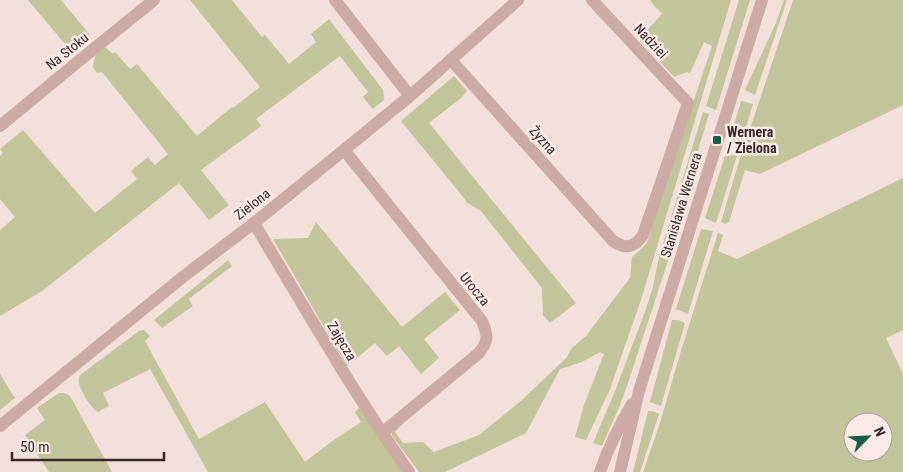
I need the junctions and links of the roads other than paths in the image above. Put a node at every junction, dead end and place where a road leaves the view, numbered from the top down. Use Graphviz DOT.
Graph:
graph roads {
  1 [pos="154,0"];
  2 [pos="335,0"];
  3 [pos="518,0"];
  4 [pos="592,0"];
  5 [pos="762,0"];
  6 [pos="451,60"];
  7 [pos="410,96"];
  8 [pos="0,126"];
  9 [pos="344,150"];
  10 [pos="254,222"];
  11 [pos="614,241"];
  12 [pos="639,391"];
  13 [pos="0,426"];
  14 [pos="382,433"];
  15 [pos="409,472"];
  16 [pos="600,472"];
  17 [pos="620,472"];
  1 -- 8 [label="street, Na Stoku"];
  2 -- 7 [label="street"];
  3 -- 6 [label="street, Zielona"];
  4 -- 11 [label="street, Nadziei"];
  5 -- 12 [label="street, Stanisława Wernera"];
  6 -- 7 [label="street, Zielona"];
  6 -- 11 [label="street, Żyzna"];
  7 -- 9 [label="street, Zielona"];
  9 -- 10 [label="street, Zielona"];
  9 -- 14 [label="street, Urocza"];
  10 -- 13 [label="street, Zielona"];
  10 -- 14 [label="street, Zajęcza"];
  12 -- 16 [label="street, Stanisława Wernera"];
  12 -- 17 [label="street, Stanisława Wernera"];
  14 -- 15 [label="street, Zajęcza"];
}
